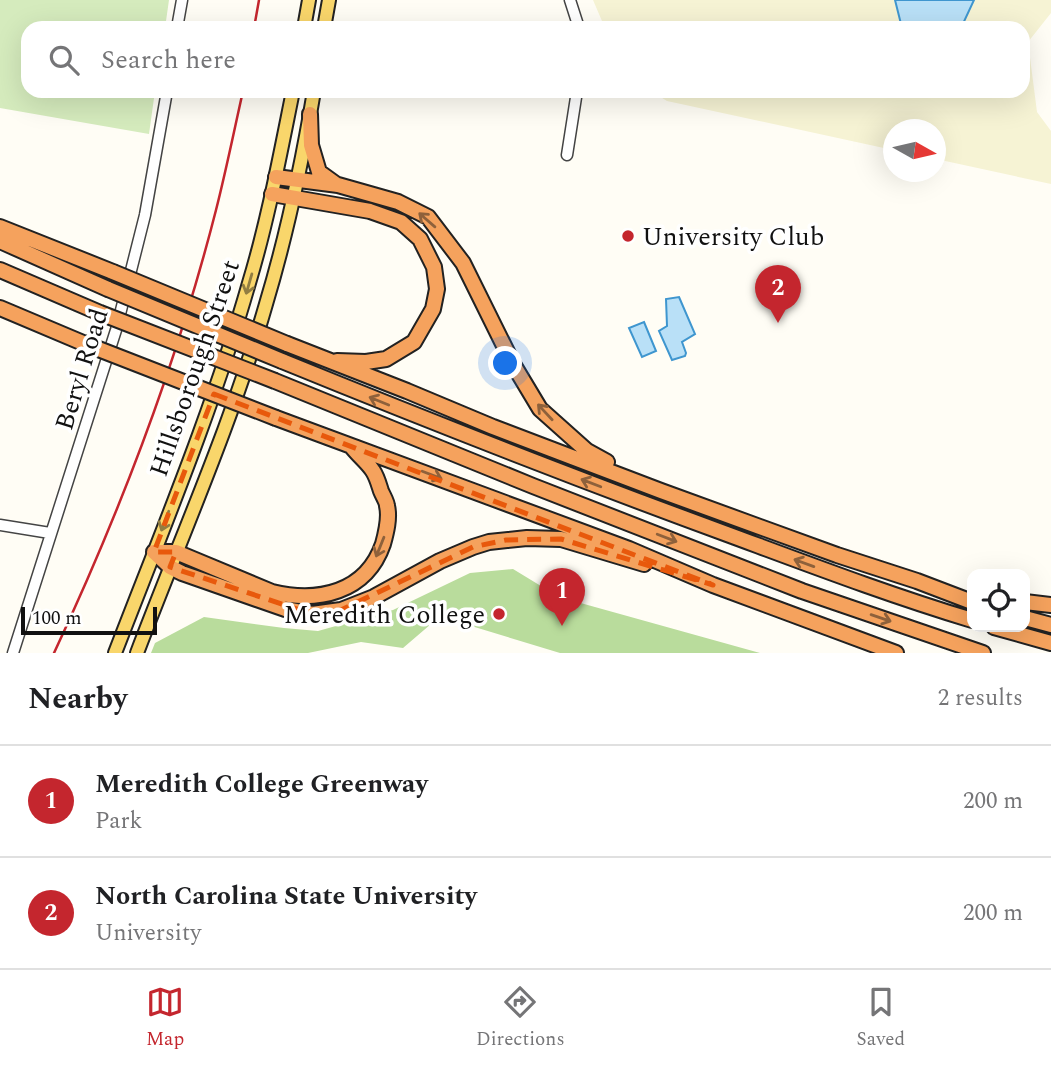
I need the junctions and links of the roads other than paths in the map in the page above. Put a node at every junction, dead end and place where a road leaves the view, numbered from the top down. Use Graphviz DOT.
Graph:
graph roads {
  1 [pos="182,0"];
  2 [pos="309,0"];
  3 [pos="329,0"];
  4 [pos="570,0"];
  5 [pos="178,21"];
  6 [pos="305,21"];
  7 [pos="325,21"];
  8 [pos="577,21"];
  9 [pos="166,98"];
  10 [pos="292,98"];
  11 [pos="313,98"];
  12 [pos="576,98"];
  13 [pos="310,114"];
  14 [pos="567,155"];
  15 [pos="276,177"];
  16 [pos="296,181"];
  17 [pos="338,186"];
  18 [pos="272,194"];
  19 [pos="293,199"];
  20 [pos="0,227"];
  21 [pos="0,241"];
  22 [pos="0,270"];
  23 [pos="0,308"];
  24 [pos="325,360"];
  25 [pos="348,444"];
  26 [pos="661,491"];
  27 [pos="0,525"];
  28 [pos="50,533"];
  29 [pos="153,552"];
  30 [pos="176,552"];
  31 [pos="170,567"];
  32 [pos="917,581"];
  33 [pos="713,585"];
  34 [pos="967,591"];
  35 [pos="967,600"];
  36 [pos="1030,602"];
  37 [pos="1051,604"];
  38 [pos="967,618"];
  39 [pos="1030,619"];
  40 [pos="1051,625"];
  41 [pos="1012,632"];
  42 [pos="1051,643"];
  43 [pos="891,652"];
  44 [pos="13,653"];
  45 [pos="115,653"];
  46 [pos="137,653"];
  47 [pos="983,653"];
  1 -- 5 [label="street"];
  2 -- 6 [label="main road"];
  3 -- 7 [label="main road"];
  4 -- 8 [label="street"];
  9 -- 28 [label="street, Beryl Road"];
  10 -- 15 [label="main road, Hillsborough Street"];
  11 -- 13 [label="main road, Hillsborough Street"];
  12 -- 14 [label="street"];
  13 -- 16 [label="main road, Hillsborough Street"];
  13 -- 17 [label="highway"];
  15 -- 16 [label="highway"];
  15 -- 18 [label="main road, Hillsborough Street"];
  16 -- 17 [label="highway"];
  16 -- 19 [label="main road, Hillsborough Street"];
  26 -- 17 [label="highway, one-way"];
  18 -- 19 [label="highway"];
  18 -- 29 [label="main road, Hillsborough Street, one-way"];
  19 -- 24 [label="highway"];
  19 -- 30 [label="main road, Hillsborough Street"];
  20 -- 24 [label="highway, bridge"];
  38 -- 21 [label="highway, one-way, bridge"];
  22 -- 47 [label="highway, one-way, bridge"];
  23 -- 25 [label="highway, bridge"];
  24 -- 26 [label="highway"];
  25 -- 30 [label="highway, one-way"];
  25 -- 33 [label="highway, one-way"];
  26 -- 32 [label="highway"];
  27 -- 28 [label="street"];
  28 -- 44 [label="street, Beryl Road"];
  29 -- 30 [label="highway"];
  29 -- 31 [label="highway"];
  29 -- 45 [label="main road, Hillsborough Street"];
  30 -- 31 [label="main road, Hillsborough Street"];
  31 -- 33 [label="highway"];
  31 -- 46 [label="main road, Hillsborough Street"];
  32 -- 34 [label="highway"];
  32 -- 35 [label="highway"];
  33 -- 43 [label="highway"];
  36 -- 37 [label="highway"];
  39 -- 40 [label="highway"];
  41 -- 42 [label="highway"];
}
